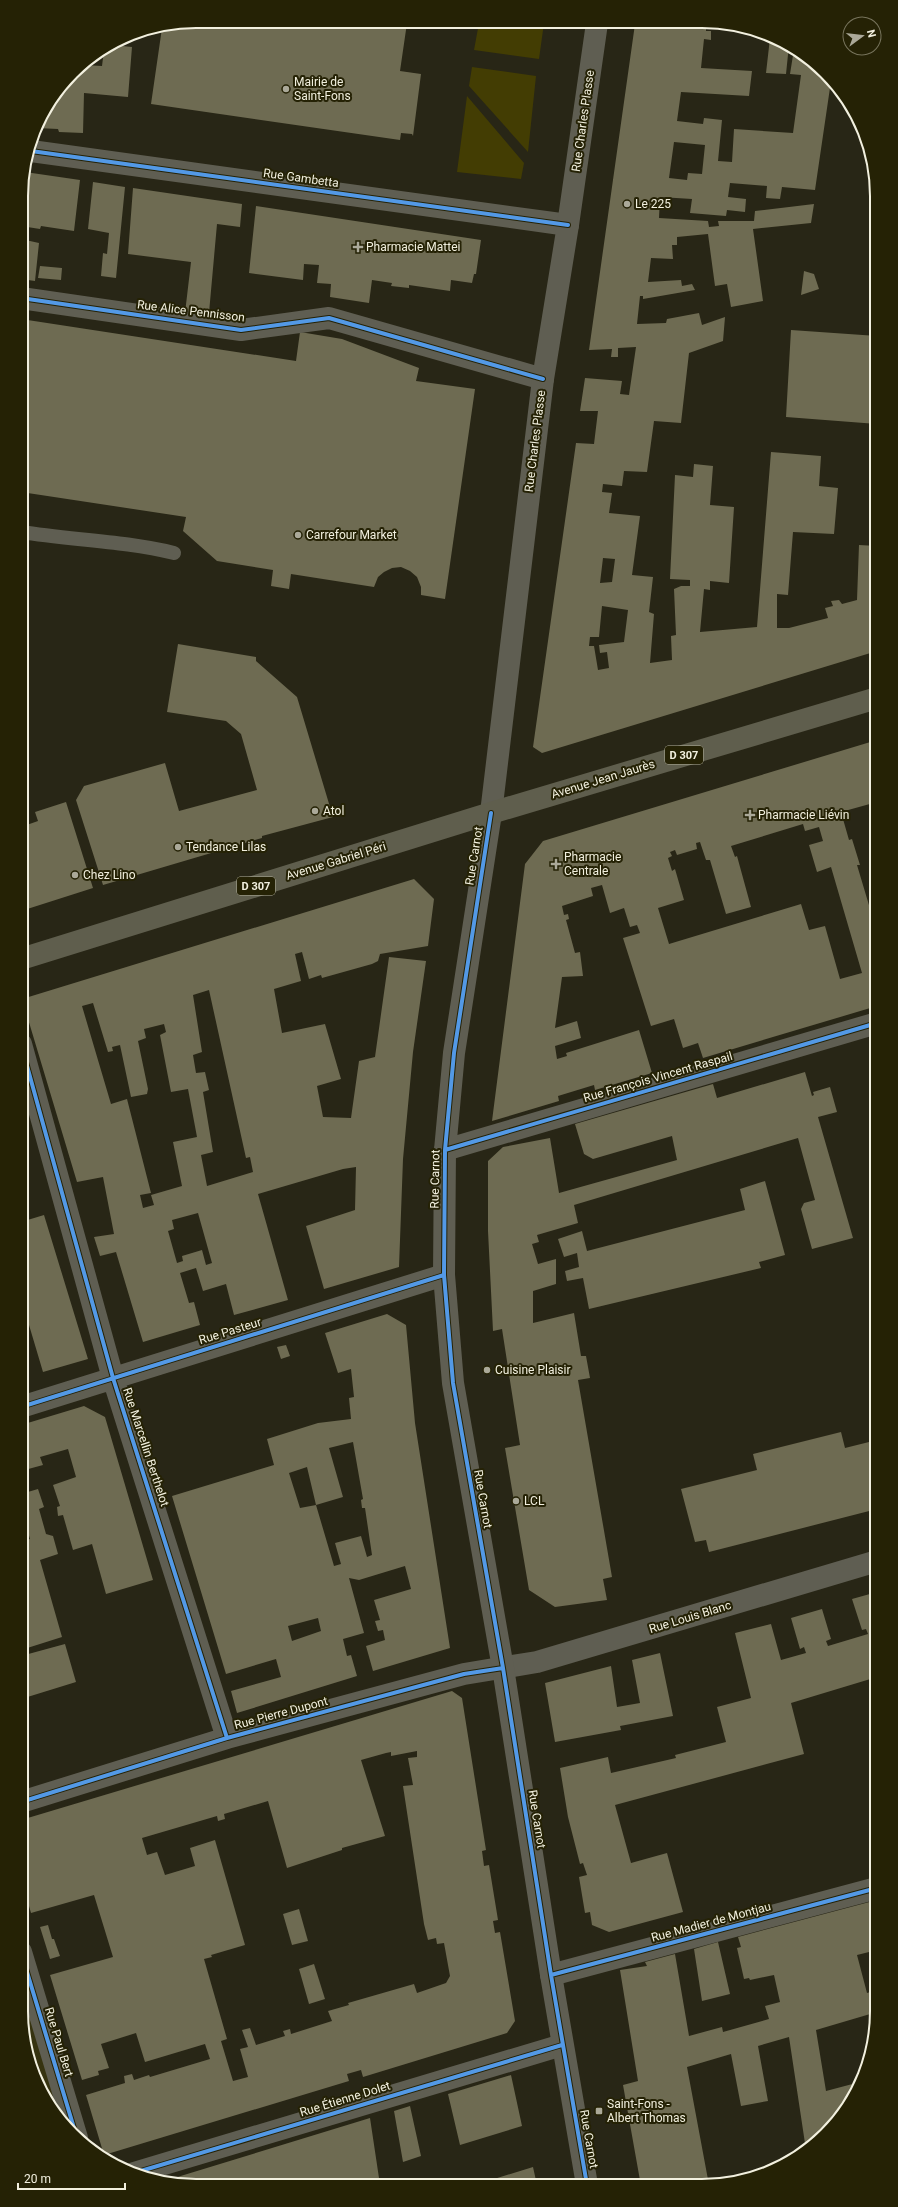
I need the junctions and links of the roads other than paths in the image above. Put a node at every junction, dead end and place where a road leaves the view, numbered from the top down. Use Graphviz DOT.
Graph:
graph roads {
  1 [pos="596,28"];
  2 [pos="34,152"];
  3 [pos="568,225"];
  4 [pos="28,299"];
  5 [pos="543,378"];
  6 [pos="28,533"];
  7 [pos="174,553"];
  8 [pos="870,700"];
  9 [pos="491,813"];
  10 [pos="28,957"];
  11 [pos="870,1025"];
  12 [pos="28,1069"];
  13 [pos="445,1150"];
  14 [pos="444,1275"];
  15 [pos="113,1378"];
  16 [pos="28,1405"];
  17 [pos="870,1563"];
  18 [pos="503,1668"];
  19 [pos="227,1738"];
  20 [pos="28,1800"];
  21 [pos="870,1890"];
  22 [pos="28,1975"];
  23 [pos="551,1975"];
  24 [pos="562,2045"];
  25 [pos="73,2126"];
  26 [pos="143,2170"];
  27 [pos="586,2179"];
  1 -- 3 [label="street, Rue Charles Plasse"];
  2 -- 3 [label="street, Rue Gambetta"];
  3 -- 5 [label="street, Rue Charles Plasse"];
  4 -- 5 [label="street, Rue Alice Pennisson"];
  5 -- 9 [label="street, Rue Charles Plasse"];
  6 -- 7 [label="lane"];
  8 -- 9 [label="main road, Avenue Jean Jaurès / D 307"];
  9 -- 10 [label="main road, Avenue Gabriel Péri / D 307"];
  9 -- 13 [label="street, Rue Carnot"];
  11 -- 13 [label="street, Rue François Vincent Raspail"];
  12 -- 15 [label="street, Rue Marcellin Berthelot"];
  13 -- 14 [label="street, Rue Carnot"];
  14 -- 15 [label="street, Rue Pasteur"];
  14 -- 18 [label="street, Rue Carnot"];
  15 -- 16 [label="street, Rue Pasteur"];
  15 -- 19 [label="street, Rue Marcellin Berthelot"];
  17 -- 18 [label="street, Rue Louis Blanc"];
  18 -- 19 [label="street, Rue Pierre Dupont"];
  18 -- 23 [label="street, Rue Carnot"];
  19 -- 20 [label="street, Rue Pierre Dupont"];
  21 -- 23 [label="street, Rue Madier de Montjau"];
  22 -- 25 [label="street, Rue Paul Bert"];
  23 -- 24 [label="street, Rue Carnot"];
  24 -- 26 [label="street, Rue Étienne Dolet"];
  24 -- 27 [label="street, Rue Carnot"];
}
